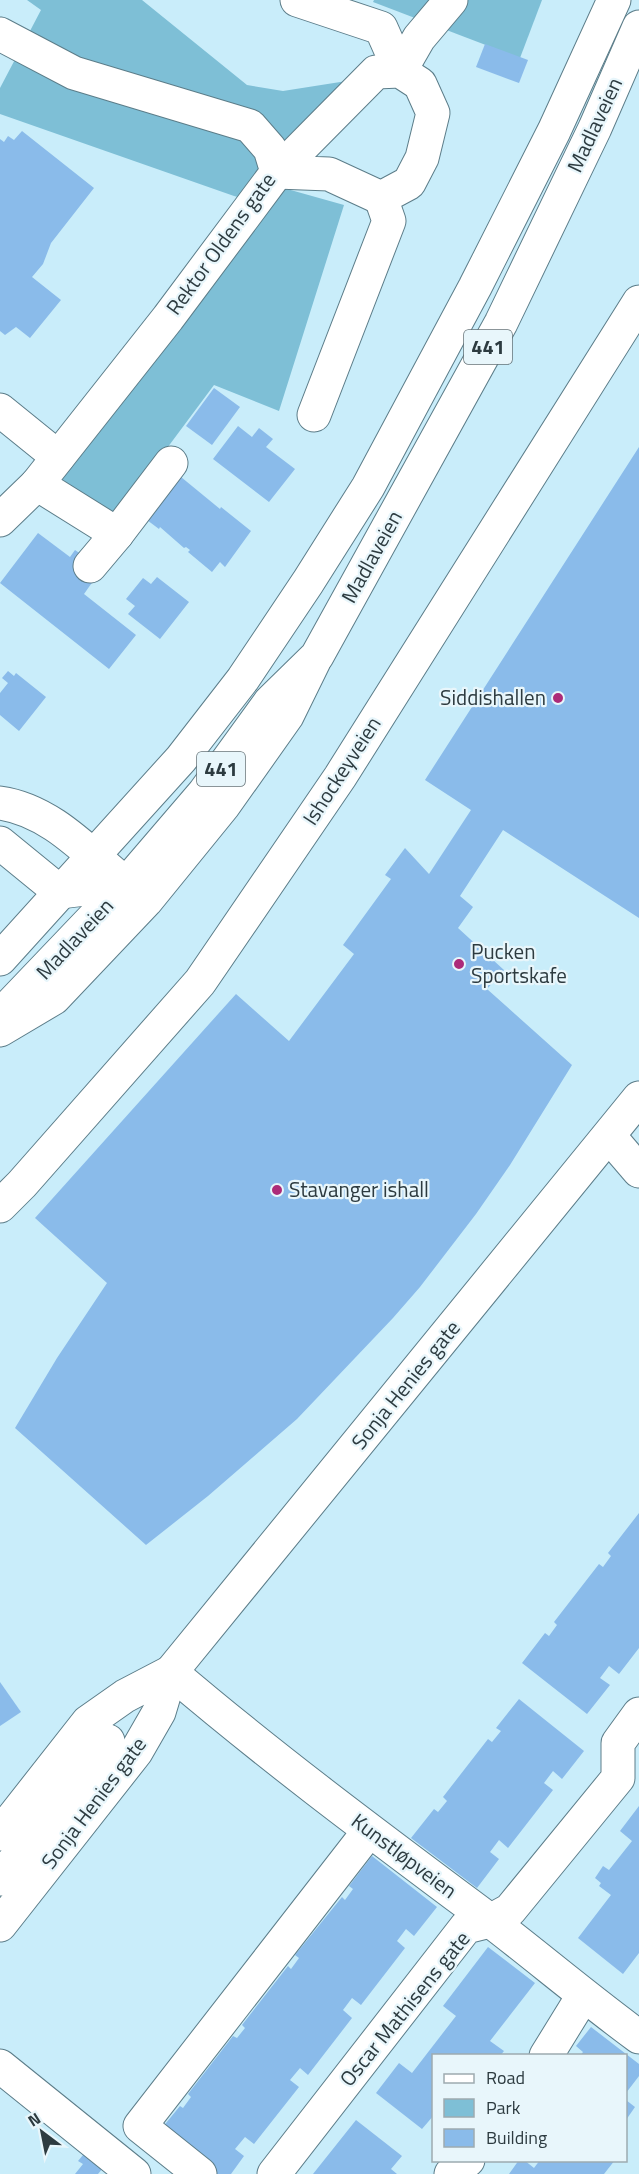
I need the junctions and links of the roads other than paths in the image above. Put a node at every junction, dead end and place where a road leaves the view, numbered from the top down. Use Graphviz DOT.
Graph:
graph roads {
  1 [pos="297,0"];
  2 [pos="451,0"];
  3 [pos="614,0"];
  4 [pos="639,27"];
  5 [pos="0,34"];
  6 [pos="400,71"];
  7 [pos="277,172"];
  8 [pos="381,198"];
  9 [pos="639,302"];
  10 [pos="0,410"];
  11 [pos="314,414"];
  12 [pos="58,457"];
  13 [pos="171,463"];
  14 [pos="37,484"];
  15 [pos="0,520"];
  16 [pos="117,534"];
  17 [pos="90,566"];
  18 [pos="317,656"];
  19 [pos="0,803"];
  20 [pos="0,843"];
  21 [pos="93,857"];
  22 [pos="126,884"];
  23 [pos="60,892"];
  24 [pos="0,959"];
  25 [pos="0,1016"];
  26 [pos="0,1030"];
  27 [pos="639,1098"];
  28 [pos="609,1136"];
  29 [pos="639,1172"];
  30 [pos="0,1206"];
  31 [pos="171,1672"];
  32 [pos="639,1714"];
  33 [pos="108,1741"];
  34 [pos="369,1832"];
  35 [pos="0,1834"];
  36 [pos="0,1879"];
  37 [pos="490,1921"];
  38 [pos="0,1925"];
  39 [pos="583,1996"];
  40 [pos="639,2037"];
  41 [pos="547,2054"];
  42 [pos="0,2066"];
  43 [pos="466,2162"];
  44 [pos="134,2174"];
  45 [pos="200,2174"];
  46 [pos="273,2174"];
  47 [pos="451,2174"];
  1 -- 6 [label="street"];
  2 -- 6 [label="street"];
  3 -- 21 [label="street, Madlaveien / 441"];
  4 -- 18 [label="street, Madlaveien / 441"];
  5 -- 7 [label="street, Rektor Oldens gate"];
  6 -- 7 [label="street"];
  6 -- 8 [label="street"];
  7 -- 8 [label="street"];
  7 -- 12 [label="street, Rektor Oldens gate"];
  8 -- 11 [label="street"];
  9 -- 30 [label="street, Ishockeyveien"];
  10 -- 12 [label="street"];
  12 -- 14 [label="street, Rektor Oldens gate"];
  13 -- 16 [label="street"];
  14 -- 15 [label="street, Rektor Oldens gate"];
  14 -- 16 [label="street"];
  16 -- 17 [label="street"];
  18 -- 22 [label="street, Madlaveien / 441"];
  18 -- 26 [label="street"];
  19 -- 21 [label="street"];
  20 -- 23 [label="street"];
  21 -- 22 [label="street"];
  21 -- 23 [label="street, Madlaveien / 441"];
  22 -- 23 [label="street"];
  22 -- 25 [label="street, Madlaveien / 441"];
  23 -- 24 [label="street, Madlaveien / 441"];
  27 -- 28 [label="street, Sonja Henies gate"];
  28 -- 29 [label="street"];
  28 -- 31 [label="street, Sonja Henies gate"];
  31 -- 34 [label="street, Kunstløpveien"];
  31 -- 35 [label="street, Sonja Henies gate"];
  31 -- 38 [label="street, Sonja Henies gate"];
  32 -- 37 [label="street, Oscar Mathisens gate"];
  33 -- 36 [label="street"];
  34 -- 37 [label="street, Kunstløpveien"];
  34 -- 45 [label="street"];
  37 -- 39 [label="street, Kunstløpveien"];
  37 -- 46 [label="street, Oscar Mathisens gate"];
  39 -- 40 [label="street, Kunstløpveien"];
  39 -- 41 [label="street"];
  42 -- 44 [label="street"];
  43 -- 47 [label="street"];
}
